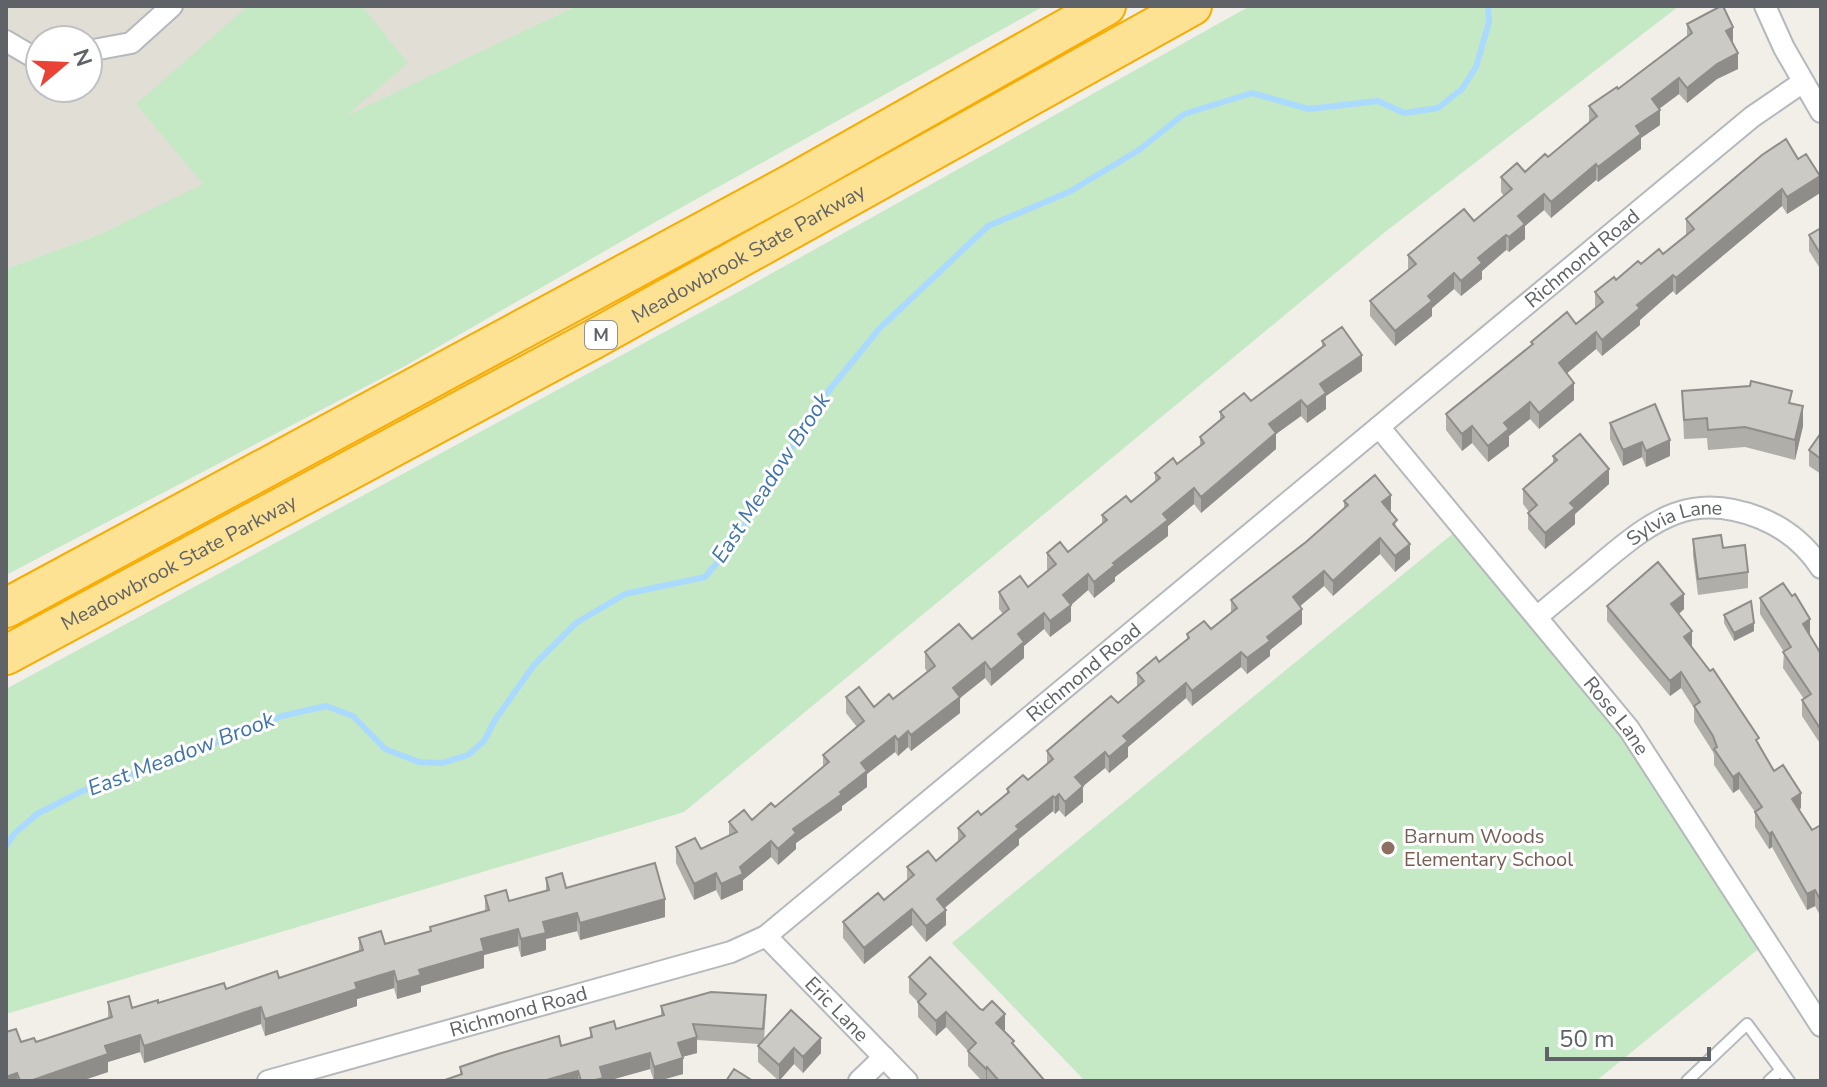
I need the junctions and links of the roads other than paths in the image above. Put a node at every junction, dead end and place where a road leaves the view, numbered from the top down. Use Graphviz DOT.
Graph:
graph roads {
  1 [pos="172,6"];
  2 [pos="1106,6"];
  3 [pos="1192,6"];
  4 [pos="1765,6"];
  5 [pos="6,41"];
  6 [pos="104,48"];
  7 [pos="24,52"];
  8 [pos="1803,82"];
  9 [pos="1821,112"];
  10 [pos="1379,427"];
  11 [pos="1821,568"];
  12 [pos="6,608"];
  13 [pos="1537,617"];
  14 [pos="6,655"];
  15 [pos="766,936"];
  16 [pos="1821,1026"];
  17 [pos="884,1057"];
  18 [pos="1781,1070"];
  19 [pos="268,1081"];
  20 [pos="859,1081"];
  21 [pos="907,1081"];
  22 [pos="1687,1081"];
  23 [pos="1769,1081"];
  24 [pos="1789,1081"];
  1 -- 6 [label="street"];
  2 -- 12 [label="highway, Meadowbrook State Parkway / M"];
  3 -- 14 [label="highway, Meadowbrook State Parkway / M"];
  4 -- 8 [label="street"];
  5 -- 7 [label="street"];
  8 -- 9 [label="street"];
  8 -- 10 [label="street, Richmond Road"];
  10 -- 13 [label="street, Rose Lane"];
  10 -- 15 [label="street, Richmond Road"];
  11 -- 13 [label="street, Sylvia Lane"];
  13 -- 16 [label="street, Rose Lane"];
  15 -- 17 [label="street, Eric Lane"];
  15 -- 19 [label="street, Richmond Road"];
  17 -- 20 [label="street"];
  17 -- 21 [label="street, Eric Lane"];
  18 -- 22 [label="lane"];
  18 -- 23 [label="lane"];
  18 -- 24 [label="lane"];
}
